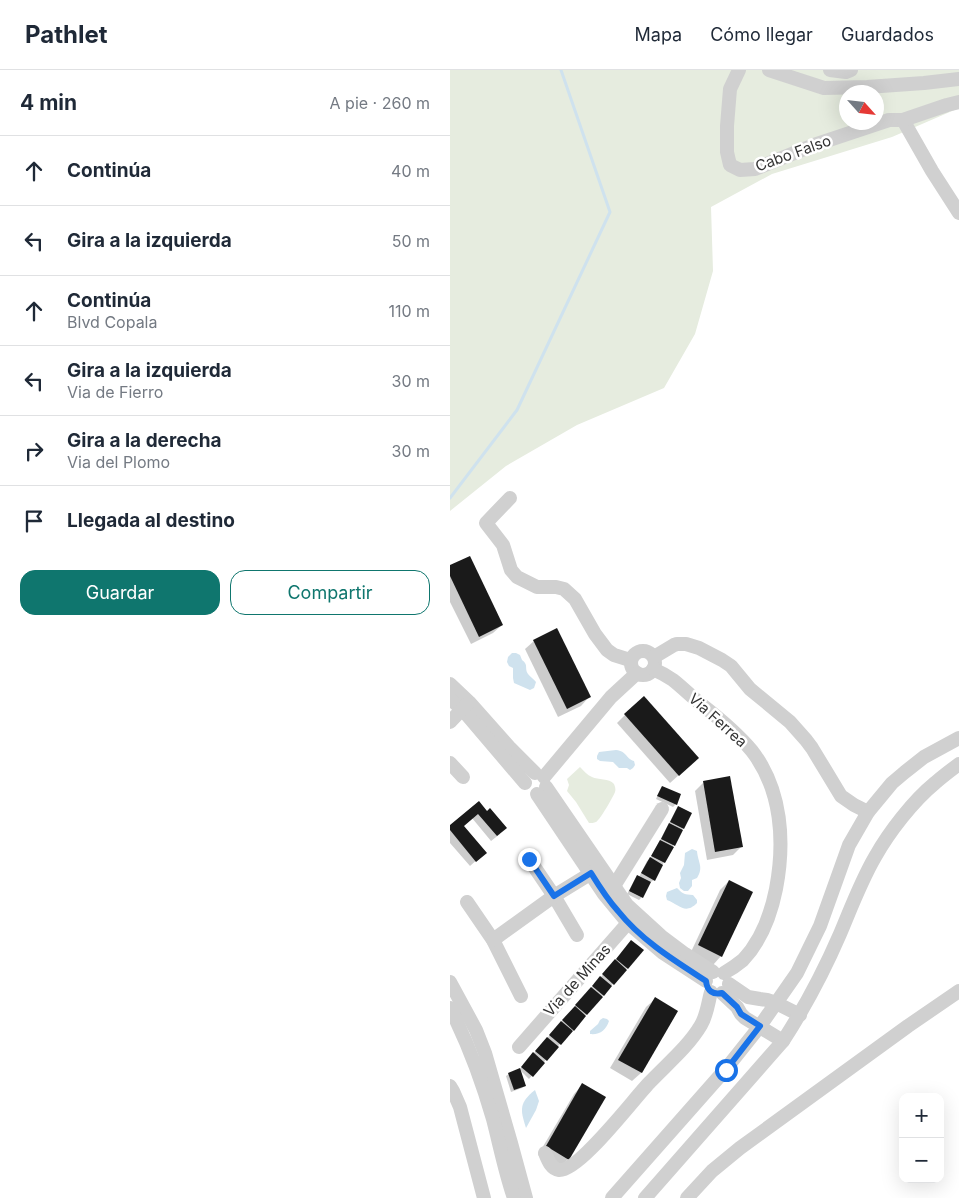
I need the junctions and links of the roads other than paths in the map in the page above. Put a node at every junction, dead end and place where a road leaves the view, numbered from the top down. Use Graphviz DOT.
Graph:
graph roads {
  1 [pos="739,70"];
  2 [pos="769,70"];
  3 [pos="830,70"];
  4 [pos="851,70"];
  5 [pos="959,79"];
  6 [pos="959,102"];
  7 [pos="903,120"];
  8 [pos="959,213"];
  9 [pos="510,498"];
  10 [pos="630,660"];
  11 [pos="654,663"];
  12 [pos="636,673"];
  13 [pos="450,684"];
  14 [pos="450,699"];
  15 [pos="466,706"];
  16 [pos="450,722"];
  17 [pos="959,738"];
  18 [pos="450,763"];
  19 [pos="959,764"];
  20 [pos="463,777"];
  21 [pos="537,783"];
  22 [pos="662,809"];
  23 [pos="868,812"];
  24 [pos="529,859"];
  25 [pos="596,870"];
  26 [pos="614,886"];
  27 [pos="554,896"];
  28 [pos="466,902"];
  29 [pos="632,918"];
  30 [pos="577,935"];
  31 [pos="493,940"];
  32 [pos="450,982"];
  33 [pos="718,983"];
  34 [pos="959,991"];
  35 [pos="521,996"];
  36 [pos="776,1003"];
  37 [pos="458,1013"];
  38 [pos="800,1015"];
  39 [pos="760,1026"];
  40 [pos="783,1041"];
  41 [pos="519,1046"];
  42 [pos="450,1086"];
  43 [pos="545,1154"];
  44 [pos="484,1198"];
  45 [pos="514,1198"];
  46 [pos="526,1198"];
  47 [pos="612,1198"];
  48 [pos="645,1198"];
  49 [pos="688,1198"];
  1 -- 7 [label="street, Cabo Falso"];
  2 -- 5 [label="street"];
  3 -- 4 [label="street"];
  6 -- 7 [label="street, Cabo Falso"];
  7 -- 8 [label="street"];
  9 -- 10 [label="street"];
  10 -- 11 [label="street"];
  10 -- 12 [label="street"];
  11 -- 12 [label="street"];
  11 -- 23 [label="street"];
  11 -- 33 [label="street, Via Ferrea"];
  12 -- 21 [label="street"];
  13 -- 15 [label="street"];
  14 -- 15 [label="street"];
  15 -- 16 [label="street"];
  15 -- 21 [label="street"];
  17 -- 23 [label="street"];
  18 -- 20 [label="street"];
  19 -- 38 [label="street"];
  21 -- 25 [label="street"];
  22 -- 26 [label="street"];
  23 -- 36 [label="street"];
  24 -- 27 [label="street"];
  25 -- 26 [label="street"];
  25 -- 27 [label="street"];
  25 -- 29 [label="street"];
  26 -- 29 [label="street"];
  27 -- 30 [label="street"];
  27 -- 31 [label="street"];
  28 -- 31 [label="street"];
  29 -- 33 [label="street"];
  29 -- 41 [label="street, Via de Minas"];
  31 -- 35 [label="street"];
  32 -- 37 [label="street"];
  33 -- 36 [label="street"];
  33 -- 39 [label="street"];
  33 -- 43 [label="street"];
  34 -- 49 [label="street"];
  36 -- 38 [label="street"];
  36 -- 39 [label="street"];
  37 -- 45 [label="street"];
  37 -- 46 [label="street"];
  38 -- 40 [label="street"];
  39 -- 40 [label="street"];
  39 -- 47 [label="street"];
  40 -- 48 [label="street"];
  42 -- 44 [label="street"];
}
